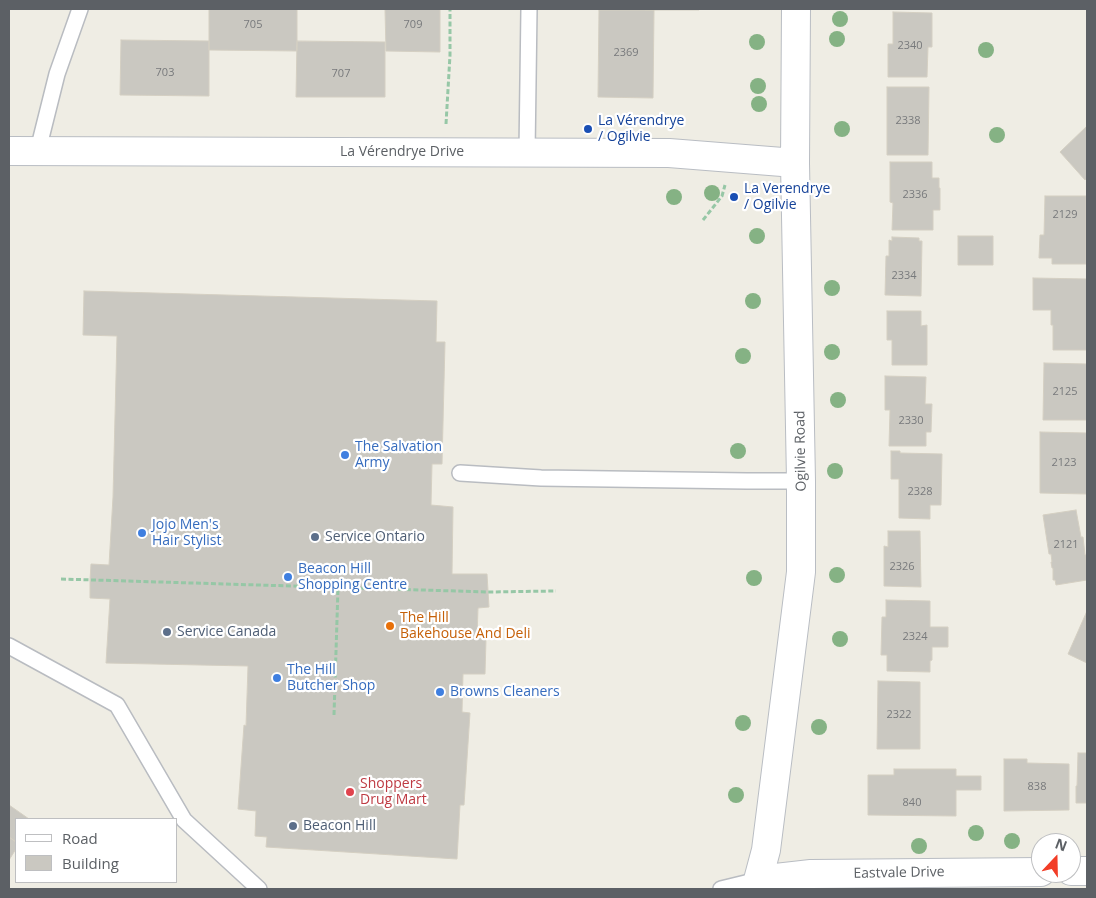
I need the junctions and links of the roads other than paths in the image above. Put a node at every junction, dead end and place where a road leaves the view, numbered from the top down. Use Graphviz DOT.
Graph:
graph roads {
  1 [pos="80,9"];
  2 [pos="529,9"];
  3 [pos="796,9"];
  4 [pos="38,150"];
  5 [pos="9,151"];
  6 [pos="526,152"];
  7 [pos="795,163"];
  8 [pos="460,473"];
  9 [pos="802,481"];
  10 [pos="9,646"];
  11 [pos="1031,872"];
  12 [pos="758,885"];
  13 [pos="259,889"];
  14 [pos="721,889"];
  1 -- 4 [label="lane"];
  2 -- 6 [label="lane"];
  3 -- 7 [label="street, Ogilvie Road"];
  4 -- 5 [label="street, La Vérendrye Drive"];
  4 -- 6 [label="street, La Vérendrye Drive"];
  6 -- 7 [label="street, La Vérendrye Drive"];
  7 -- 9 [label="street, Ogilvie Road"];
  8 -- 9 [label="lane"];
  9 -- 12 [label="street, Ogilvie Road"];
  10 -- 13 [label="lane"];
  11 -- 12 [label="street, Eastvale Drive"];
  12 -- 14 [label="lane"];
}
